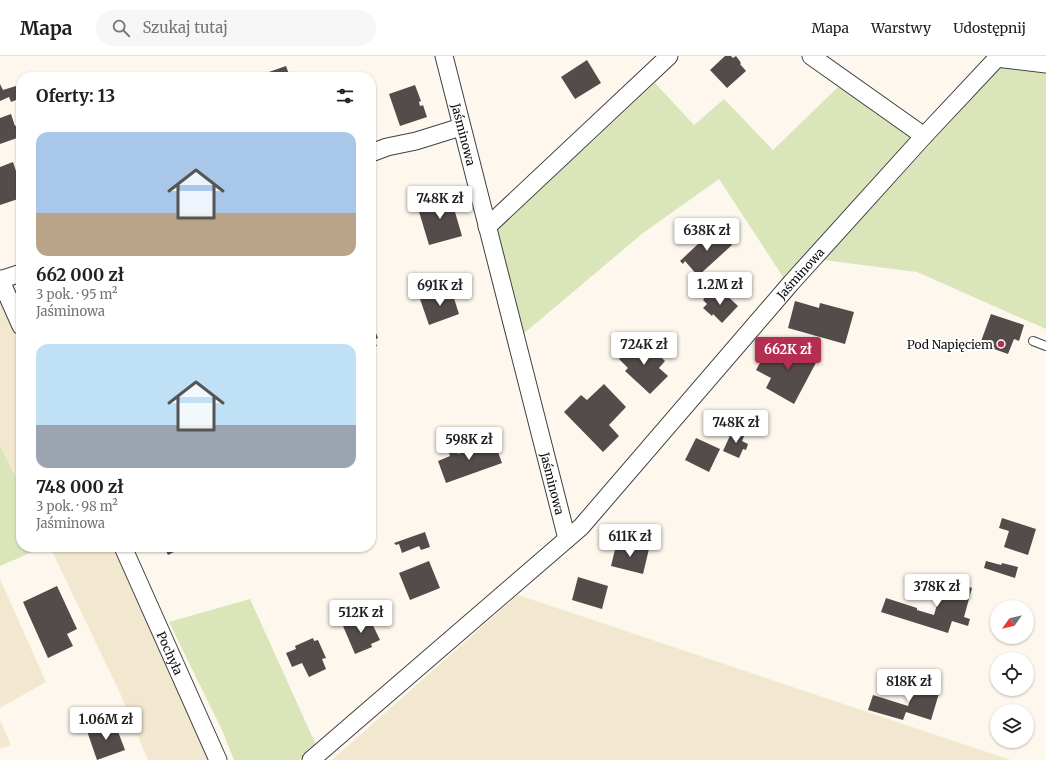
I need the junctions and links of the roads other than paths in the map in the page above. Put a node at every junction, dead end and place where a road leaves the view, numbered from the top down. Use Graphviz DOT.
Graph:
graph roads {
  1 [pos="444,56"];
  2 [pos="670,56"];
  3 [pos="811,56"];
  4 [pos="997,57"];
  5 [pos="1046,64"];
  6 [pos="461,127"];
  7 [pos="924,136"];
  8 [pos="376,151"];
  9 [pos="487,227"];
  10 [pos="16,275"];
  11 [pos="0,280"];
  12 [pos="16,315"];
  13 [pos="1033,341"];
  14 [pos="1046,346"];
  15 [pos="567,539"];
  16 [pos="125,552"];
  17 [pos="218,760"];
  18 [pos="311,760"];
  1 -- 6 [label="street, Jaśminowa"];
  2 -- 9 [label="street"];
  3 -- 7 [label="street"];
  4 -- 5 [label="street, Jaśminowa"];
  4 -- 7 [label="street, Jaśminowa"];
  6 -- 8 [label="street"];
  6 -- 9 [label="street, Jaśminowa"];
  7 -- 15 [label="street, Jaśminowa"];
  9 -- 15 [label="street, Jaśminowa"];
  10 -- 11 [label="street"];
  11 -- 12 [label="street"];
  13 -- 14 [label="lane"];
  15 -- 18 [label="street, Jaśminowa"];
  16 -- 17 [label="street, Pochyła"];
}
